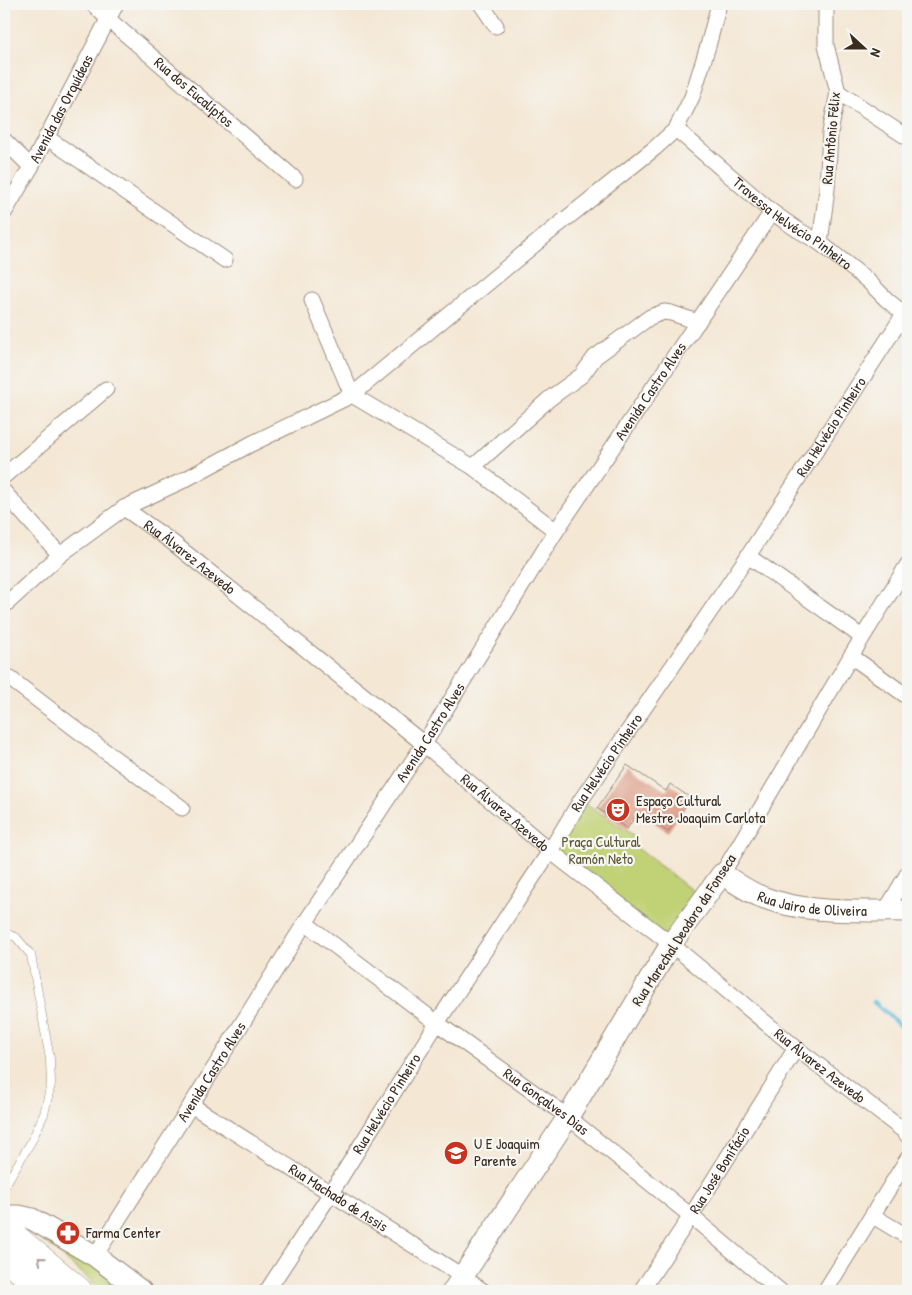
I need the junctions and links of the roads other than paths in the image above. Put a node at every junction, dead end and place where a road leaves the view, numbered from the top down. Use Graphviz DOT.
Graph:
graph roads {
  1 [pos="93,4"];
  2 [pos="116,4"];
  3 [pos="481,4"];
  4 [pos="719,4"];
  5 [pos="826,4"];
  6 [pos="108,19"];
  7 [pos="496,26"];
  8 [pos="838,92"];
  9 [pos="676,129"];
  10 [pos="46,137"];
  11 [pos="908,138"];
  12 [pos="4,140"];
  13 [pos="31,167"];
  14 [pos="295,180"];
  15 [pos="772,212"];
  16 [pos="4,213"];
  17 [pos="820,243"];
  18 [pos="225,260"];
  19 [pos="312,300"];
  20 [pos="906,316"];
  21 [pos="698,322"];
  22 [pos="106,389"];
  23 [pos="352,395"];
  24 [pos="473,467"];
  25 [pos="4,476"];
  26 [pos="4,492"];
  27 [pos="124,508"];
  28 [pos="556,531"];
  29 [pos="60,555"];
  30 [pos="748,556"];
  31 [pos="908,564"];
  32 [pos="4,606"];
  33 [pos="862,637"];
  34 [pos="851,656"];
  35 [pos="4,674"];
  36 [pos="908,697"];
  37 [pos="424,744"];
  38 [pos="182,808"];
  39 [pos="550,851"];
  40 [pos="908,873"];
  41 [pos="722,874"];
  42 [pos="886,910"];
  43 [pos="908,911"];
  44 [pos="304,923"];
  45 [pos="4,933"];
  46 [pos="671,944"];
  47 [pos="437,1023"];
  48 [pos="796,1048"];
  49 [pos="191,1105"];
  50 [pos="568,1117"];
  51 [pos="908,1136"];
  52 [pos="908,1158"];
  53 [pos="4,1186"];
  54 [pos="331,1193"];
  55 [pos="692,1216"];
  56 [pos="872,1216"];
  57 [pos="4,1220"];
  58 [pos="4,1229"];
  59 [pos="908,1237"];
  60 [pos="4,1256"];
  61 [pos="95,1256"];
  62 [pos="458,1284"];
  63 [pos="47,1291"];
  64 [pos="78,1291"];
  65 [pos="141,1291"];
  66 [pos="267,1291"];
  67 [pos="484,1291"];
  68 [pos="641,1291"];
  69 [pos="780,1291"];
  70 [pos="826,1291"];
  1 -- 6 [label="street, Rua dos Eucalíptos"];
  2 -- 6 [label="street, Avenida das Orquídeas"];
  3 -- 7 [label="street"];
  4 -- 9 [label="street"];
  5 -- 8 [label="street, Rua Antônio Félix"];
  6 -- 10 [label="street, Avenida das Orquídeas"];
  6 -- 14 [label="street, Rua dos Eucalíptos"];
  8 -- 11 [label="street"];
  8 -- 17 [label="street, Rua Antônio Félix"];
  9 -- 15 [label="street, Travessa Helvécio Pinheiro"];
  9 -- 23 [label="street"];
  10 -- 13 [label="street, Avenida das Orquídeas"];
  10 -- 18 [label="street"];
  12 -- 13 [label="street"];
  13 -- 16 [label="street, Avenida das Orquídeas"];
  15 -- 17 [label="street, Travessa Helvécio Pinheiro"];
  15 -- 21 [label="street, Avenida Castro Alves"];
  17 -- 20 [label="street, Travessa Helvécio Pinheiro"];
  19 -- 23 [label="street"];
  20 -- 30 [label="street, Rua Helvécio Pinheiro"];
  21 -- 24 [label="street"];
  21 -- 28 [label="street, Avenida Castro Alves"];
  22 -- 25 [label="street"];
  23 -- 24 [label="street"];
  23 -- 27 [label="street"];
  24 -- 28 [label="street"];
  26 -- 29 [label="street"];
  27 -- 29 [label="street"];
  27 -- 37 [label="street, Rua Álvarez Azevedo"];
  28 -- 37 [label="street, Avenida Castro Alves"];
  29 -- 32 [label="street"];
  30 -- 33 [label="street"];
  30 -- 39 [label="street, Rua Helvécio Pinheiro"];
  31 -- 33 [label="street, Rua Marechal Deodoro da Fonseca"];
  33 -- 34 [label="street, Rua Marechal Deodoro da Fonseca"];
  34 -- 36 [label="street"];
  34 -- 41 [label="street, Rua Marechal Deodoro da Fonseca"];
  35 -- 38 [label="street"];
  37 -- 39 [label="street, Rua Álvarez Azevedo"];
  37 -- 44 [label="street, Avenida Castro Alves"];
  39 -- 46 [label="street, Rua Álvarez Azevedo"];
  39 -- 47 [label="street, Rua Helvécio Pinheiro"];
  40 -- 42 [label="street"];
  41 -- 42 [label="street, Rua Jairo de Oliveira"];
  41 -- 46 [label="street, Rua Marechal Deodoro da Fonseca"];
  42 -- 43 [label="street, Rua Jairo de Oliveira"];
  44 -- 47 [label="street, Rua Gonçalves Dias"];
  44 -- 49 [label="street, Avenida Castro Alves"];
  45 -- 53 [label="lane"];
  46 -- 48 [label="street, Rua Álvarez Azevedo"];
  46 -- 50 [label="street, Rua Marechal Deodoro da Fonseca"];
  47 -- 50 [label="street, Rua Gonçalves Dias"];
  47 -- 54 [label="street, Rua Helvécio Pinheiro"];
  48 -- 51 [label="street, Rua Álvarez Azevedo"];
  48 -- 55 [label="street, Rua José Bonifácio"];
  49 -- 54 [label="street, Rua Machado de Assis"];
  49 -- 61 [label="street, Avenida Castro Alves"];
  50 -- 55 [label="street, Rua Gonçalves Dias"];
  50 -- 62 [label="street, Rua Marechal Deodoro da Fonseca"];
  52 -- 56 [label="street"];
  54 -- 62 [label="street, Rua Machado de Assis"];
  54 -- 66 [label="street, Rua Helvécio Pinheiro"];
  55 -- 68 [label="street, Rua José Bonifácio"];
  55 -- 69 [label="street, Rua Gonçalves Dias"];
  56 -- 59 [label="street"];
  56 -- 70 [label="street"];
  57 -- 61 [label="street"];
  64 -- 58 [label="highway, one-way"];
  60 -- 63 [label="highway"];
  61 -- 65 [label="street"];
  62 -- 67 [label="street, Rua Machado de Assis"];
}
